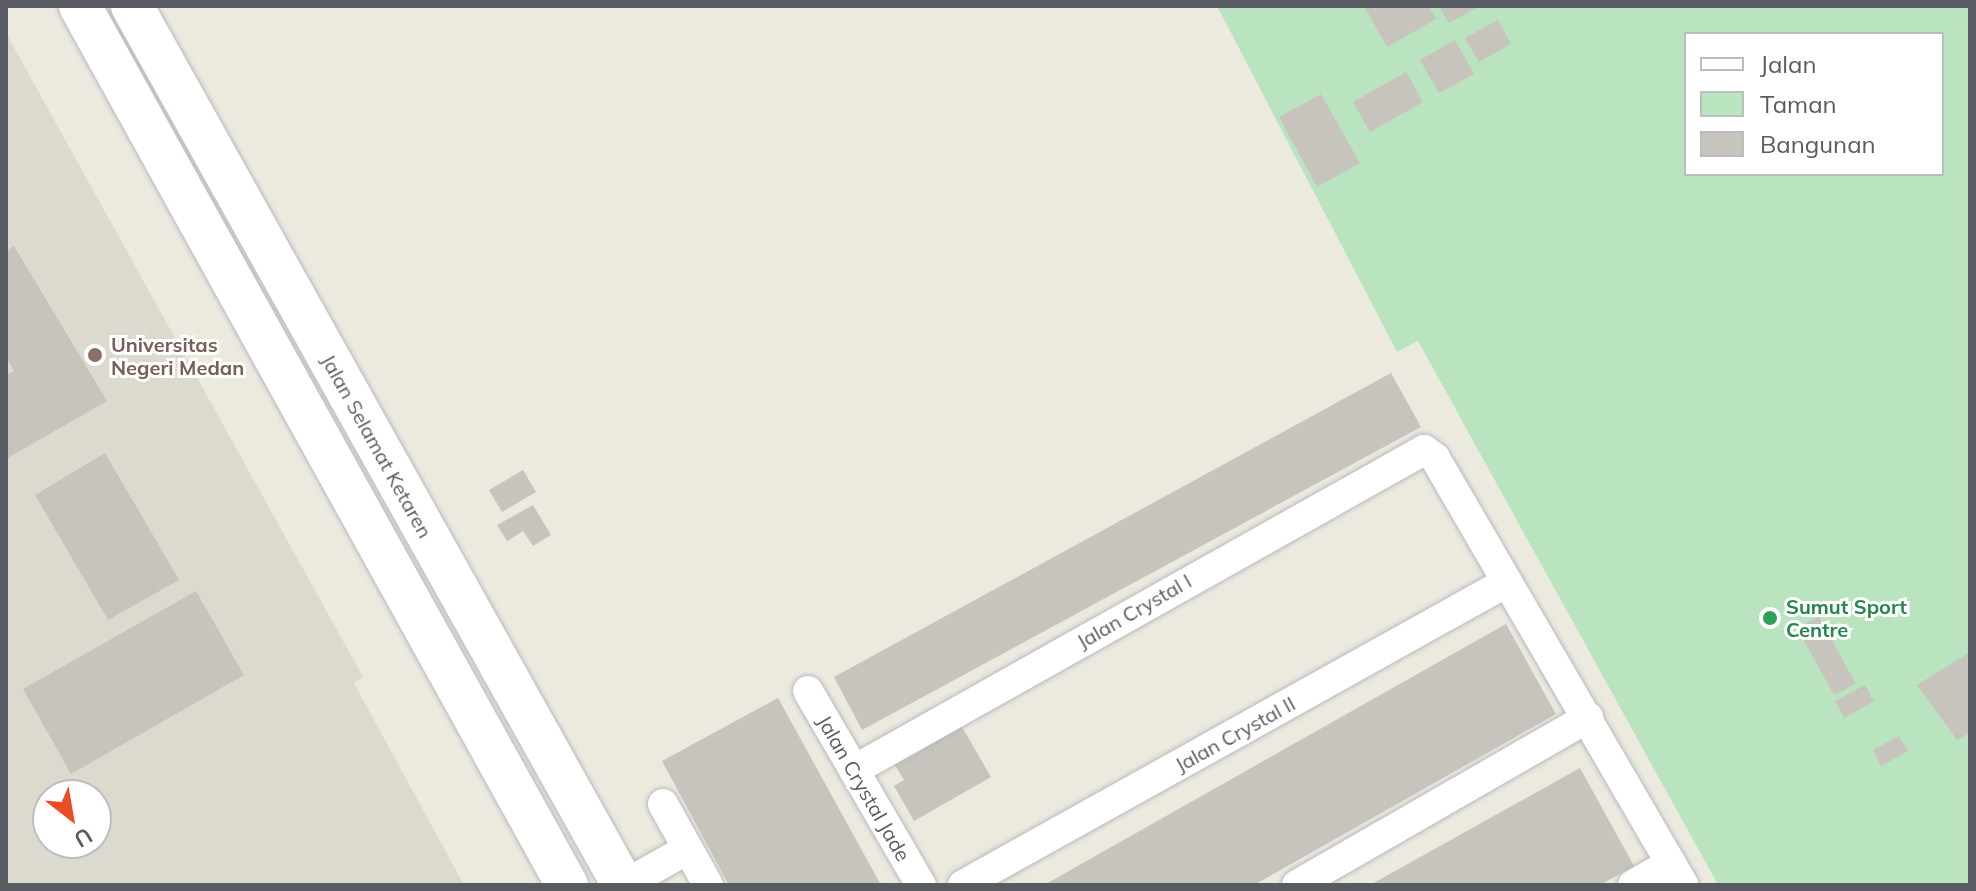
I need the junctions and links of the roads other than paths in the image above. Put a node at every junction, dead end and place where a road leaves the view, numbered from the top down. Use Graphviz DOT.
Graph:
graph roads {
  1 [pos="52,6"];
  2 [pos="132,6"];
  3 [pos="89,21"];
  4 [pos="310,325"];
  5 [pos="271,349"];
  6 [pos="1507,582"];
  7 [pos="808,691"];
  8 [pos="1588,718"];
  9 [pos="854,770"];
  10 [pos="663,804"];
  11 [pos="688,849"];
  12 [pos="1678,874"];
  13 [pos="567,885"];
  14 [pos="623,885"];
  15 [pos="708,885"];
  16 [pos="921,885"];
  17 [pos="963,885"];
  18 [pos="1297,885"];
  19 [pos="1633,885"];
  1 -- 3 [label="street"];
  2 -- 4 [label="street, Jalan Selamat Ketaren"];
  3 -- 5 [label="street"];
  4 -- 5 [label="street"];
  4 -- 14 [label="street, Jalan Selamat Ketaren"];
  5 -- 13 [label="street"];
  6 -- 8 [label="street"];
  6 -- 9 [label="street, Jalan Crystal I"];
  6 -- 17 [label="street, Jalan Crystal II"];
  7 -- 9 [label="street, Jalan Crystal Jade"];
  8 -- 12 [label="street"];
  8 -- 18 [label="street"];
  9 -- 16 [label="street, Jalan Crystal Jade"];
  10 -- 11 [label="street"];
  11 -- 14 [label="street"];
  11 -- 15 [label="street"];
  12 -- 19 [label="street"];
}
